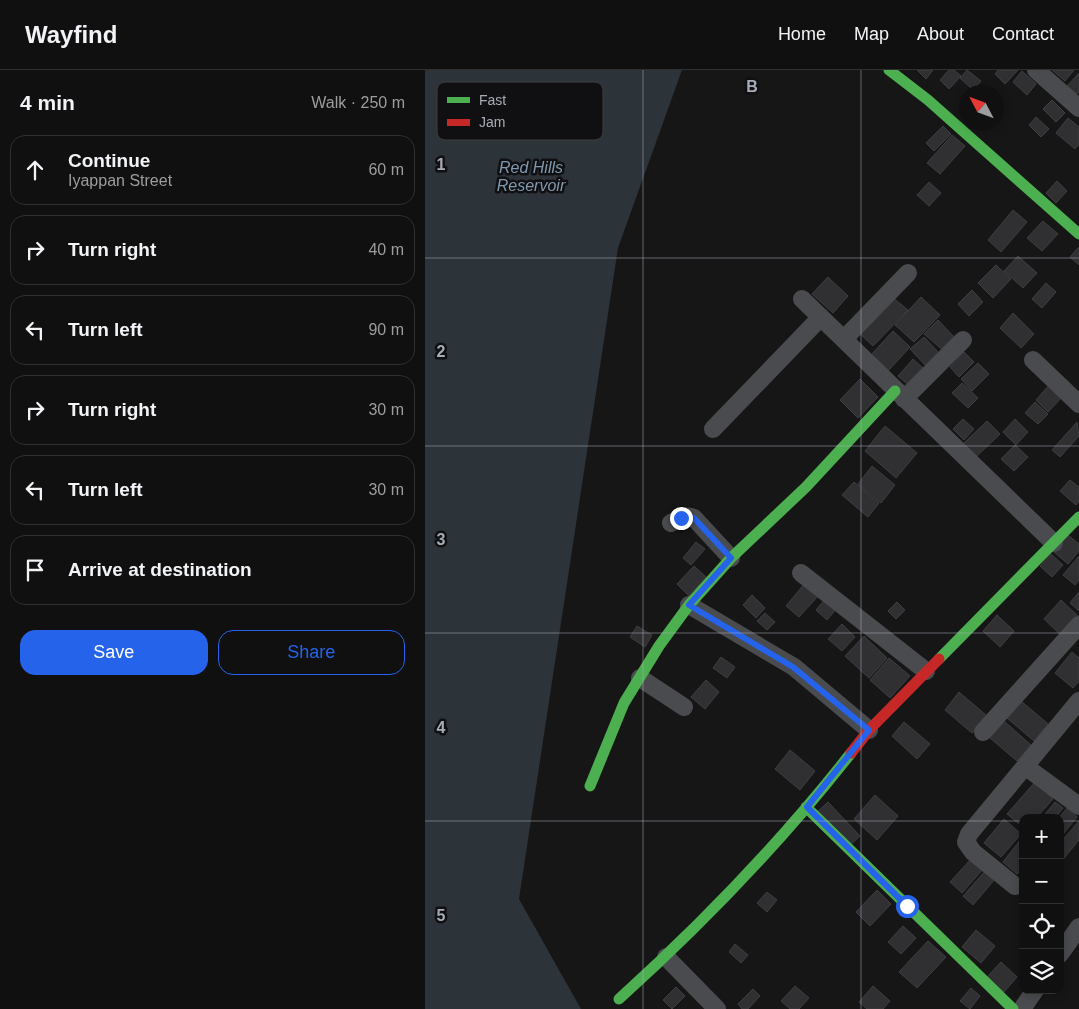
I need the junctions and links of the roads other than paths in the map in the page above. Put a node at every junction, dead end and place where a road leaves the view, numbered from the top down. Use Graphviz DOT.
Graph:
graph roads {
  1 [pos="890,70"];
  2 [pos="1036,70"];
  3 [pos="1079,108"];
  4 [pos="1079,234"];
  5 [pos="908,272"];
  6 [pos="801,299"];
  7 [pos="821,317"];
  8 [pos="844,339"];
  9 [pos="963,340"];
  10 [pos="1033,360"];
  11 [pos="900,395"];
  12 [pos="1079,404"];
  13 [pos="713,429"];
  14 [pos="671,523"];
  15 [pos="1077,523"];
  16 [pos="1054,542"];
  17 [pos="731,558"];
  18 [pos="801,573"];
  19 [pos="689,605"];
  20 [pos="1079,625"];
  21 [pos="926,671"];
  22 [pos="640,678"];
  23 [pos="1079,701"];
  24 [pos="684,707"];
  25 [pos="869,730"];
  26 [pos="983,732"];
  27 [pos="1026,767"];
  28 [pos="590,786"];
  29 [pos="1079,806"];
  30 [pos="807,807"];
  31 [pos="1015,886"];
  32 [pos="1079,927"];
  33 [pos="1064,949"];
  34 [pos="666,957"];
  35 [pos="1032,994"];
  36 [pos="619,999"];
  37 [pos="717,1009"];
  38 [pos="1013,1009"];
  39 [pos="1022,1009"];
  1 -- 4 [label="street"];
  2 -- 3 [label="street"];
  5 -- 8 [label="street"];
  6 -- 7 [label="street"];
  7 -- 8 [label="street"];
  7 -- 13 [label="street"];
  8 -- 11 [label="street"];
  9 -- 11 [label="street"];
  10 -- 12 [label="street"];
  11 -- 16 [label="street"];
  11 -- 17 [label="street"];
  14 -- 17 [label="street"];
  15 -- 16 [label="street"];
  16 -- 21 [label="street"];
  17 -- 19 [label="street"];
  18 -- 21 [label="street"];
  19 -- 22 [label="street"];
  19 -- 25 [label="street"];
  20 -- 26 [label="street"];
  21 -- 25 [label="street"];
  22 -- 24 [label="street"];
  22 -- 28 [label="street"];
  23 -- 27 [label="street"];
  25 -- 30 [label="street"];
  27 -- 29 [label="street"];
  27 -- 31 [label="street"];
  30 -- 34 [label="street"];
  30 -- 38 [label="street"];
  32 -- 33 [label="street"];
  34 -- 36 [label="street"];
  34 -- 37 [label="street"];
  35 -- 39 [label="street"];
}
